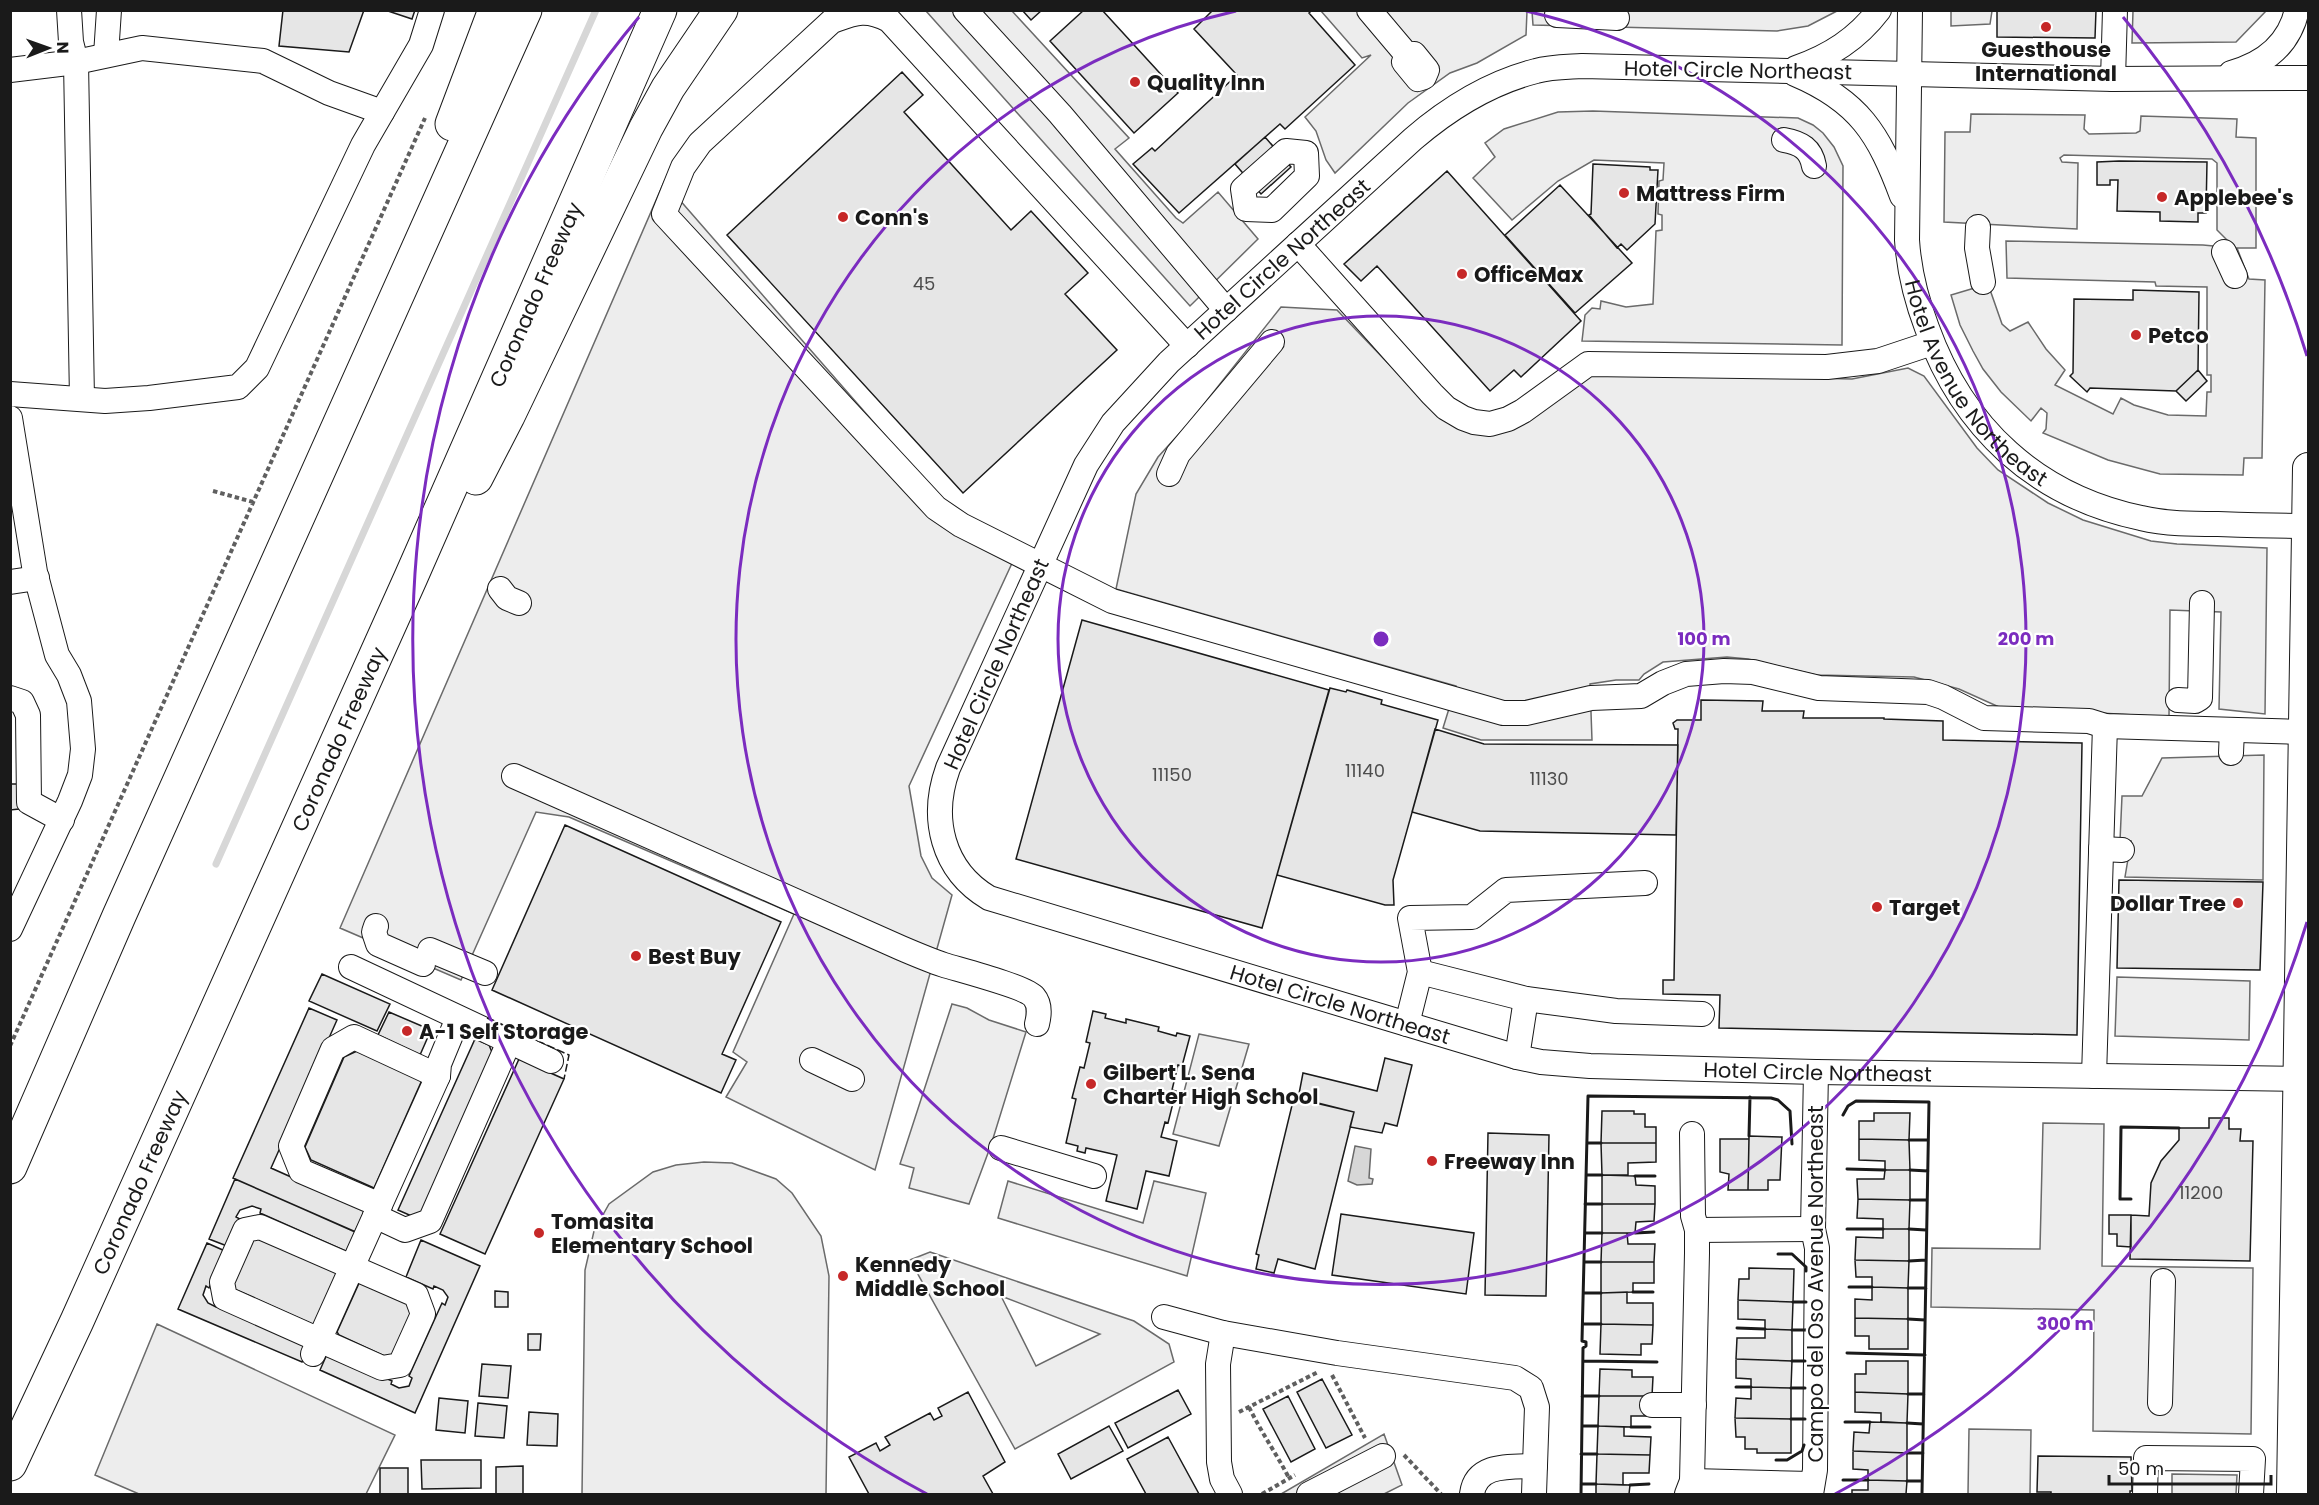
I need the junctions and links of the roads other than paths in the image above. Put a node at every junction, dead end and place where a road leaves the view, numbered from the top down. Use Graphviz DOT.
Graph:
graph roads {
  1 [pos="69,10"];
  2 [pos="109,10"];
  3 [pos="432,10"];
  4 [pos="495,10"];
  5 [pos="525,10"];
  6 [pos="660,10"];
  7 [pos="721,10"];
  8 [pos="965,10"];
  9 [pos="1369,10"];
  10 [pos="1879,10"];
  11 [pos="1910,10"];
  12 [pos="2115,10"];
  13 [pos="2297,10"];
  14 [pos="1557,15"];
  15 [pos="1617,18"];
  16 [pos="106,56"];
  17 [pos="1407,56"];
  18 [pos="76,62"];
  19 [pos="10,70"];
  20 [pos="1787,71"];
  21 [pos="1909,74"];
  22 [pos="2308,78"];
  23 [pos="2113,79"];
  24 [pos="2202,79"];
  25 [pos="382,112"];
  26 [pos="1784,140"];
  27 [pos="1814,166"];
  28 [pos="1908,211"];
  29 [pos="1978,227"];
  30 [pos="1298,244"];
  31 [pos="2224,252"];
  32 [pos="2235,276"];
  33 [pos="1983,282"];
  34 [pos="1226,310"];
  35 [pos="1272,342"];
  36 [pos="1932,343"];
  37 [pos="1186,346"];
  38 [pos="10,394"];
  39 [pos="82,399"];
  40 [pos="10,418"];
  41 [pos="2308,468"];
  42 [pos="1169,474"];
  43 [pos="18,508"];
  44 [pos="301,511"];
  45 [pos="2308,526"];
  46 [pos="1040,564"];
  47 [pos="411,577"];
  48 [pos="37,578"];
  49 [pos="10,582"];
  50 [pos="2202,603"];
  51 [pos="10,698"];
  52 [pos="2178,700"];
  53 [pos="2105,726"];
  54 [pos="2304,732"];
  55 [pos="514,776"];
  56 [pos="62,820"];
  57 [pos="1645,883"];
  58 [pos="376,926"];
  59 [pos="10,929"];
  60 [pos="351,967"];
  61 [pos="1419,972"];
  62 [pos="484,974"];
  63 [pos="1526,999"];
  64 [pos="1702,1014"];
  65 [pos="458,1018"];
  66 [pos="1037,1024"];
  67 [pos="1407,1024"];
  68 [pos="509,1042"];
  69 [pos="1517,1057"];
  70 [pos="812,1060"];
  71 [pos="550,1061"];
  72 [pos="1816,1072"];
  73 [pos="438,1076"];
  74 [pos="2094,1076"];
  75 [pos="852,1079"];
  76 [pos="2303,1079"];
  77 [pos="1692,1134"];
  78 [pos="1001,1148"];
  79 [pos="10,1167"];
  80 [pos="1094,1176"];
  81 [pos="378,1211"];
  82 [pos="1813,1229"];
  83 [pos="1697,1230"];
  84 [pos="352,1268"];
  85 [pos="2163,1281"];
  86 [pos="1164,1317"];
  87 [pos="1223,1333"];
  88 [pos="316,1348"];
  89 [pos="2160,1403"];
  90 [pos="1652,1405"];
  91 [pos="1694,1405"];
  92 [pos="1383,1456"];
  93 [pos="10,1464"];
  94 [pos="1534,1466"];
  95 [pos="1690,1488"];
  96 [pos="1811,1489"];
  97 [pos="1230,1494"];
  98 [pos="1309,1494"];
  99 [pos="1472,1494"];
  100 [pos="1534,1494"];
  101 [pos="2145,1494"];
  102 [pos="2251,1494"];
  103 [pos="2292,1494"];
  1 -- 18 [label="street"];
  2 -- 16 [label="street"];
  3 -- 25 [label="street"];
  4 -- 44 [label="highway"];
  5 -- 44 [label="highway"];
  6 -- 47 [label="highway, Coronado Freeway"];
  7 -- 47 [label="highway"];
  8 -- 34 [label="street"];
  9 -- 17 [label="street"];
  10 -- 20 [label="street"];
  11 -- 21 [label="street, Hotel Avenue Northeast"];
  12 -- 23 [label="street"];
  13 -- 24 [label="street"];
  14 -- 15 [label="street"];
  16 -- 18 [label="street"];
  16 -- 25 [label="street"];
  18 -- 19 [label="street"];
  18 -- 39 [label="street"];
  20 -- 21 [label="street, Hotel Circle Northeast"];
  20 -- 28 [label="street"];
  20 -- 30 [label="street, Hotel Circle Northeast"];
  21 -- 23 [label="street, Hotel Circle Northeast"];
  21 -- 28 [label="street, Hotel Avenue Northeast"];
  22 -- 24 [label="street, Hotel Circle Northeast"];
  23 -- 24 [label="street, Hotel Circle Northeast"];
  25 -- 39 [label="street"];
  26 -- 27 [label="street"];
  28 -- 36 [label="street, Hotel Avenue Northeast"];
  29 -- 33 [label="street"];
  30 -- 34 [label="street, Hotel Circle Northeast"];
  30 -- 36 [label="street"];
  31 -- 32 [label="street"];
  34 -- 37 [label="street, Hotel Circle Northeast"];
  35 -- 42 [label="street"];
  36 -- 45 [label="street, Hotel Avenue Northeast"];
  37 -- 46 [label="street, Hotel Circle Northeast"];
  37 -- 46 [label="street"];
  38 -- 39 [label="street"];
  40 -- 43 [label="street"];
  41 -- 45 [label="main road"];
  43 -- 48 [label="street"];
  44 -- 79 [label="highway"];
  45 -- 54 [label="main road"];
  46 -- 53 [label="street"];
  46 -- 67 [label="street, Hotel Circle Northeast"];
  47 -- 93 [label="highway, Coronado Freeway"];
  48 -- 49 [label="street"];
  48 -- 56 [label="street"];
  50 -- 52 [label="street"];
  51 -- 56 [label="street"];
  53 -- 54 [label="street"];
  53 -- 74 [label="street"];
  54 -- 76 [label="main road"];
  55 -- 66 [label="street"];
  56 -- 59 [label="street"];
  57 -- 61 [label="street"];
  58 -- 62 [label="street"];
  60 -- 65 [label="street"];
  61 -- 63 [label="street"];
  61 -- 67 [label="street"];
  63 -- 64 [label="street"];
  63 -- 69 [label="street"];
  65 -- 68 [label="street"];
  65 -- 73 [label="street"];
  67 -- 69 [label="street, Hotel Circle Northeast"];
  68 -- 71 [label="street"];
  68 -- 81 [label="street"];
  69 -- 72 [label="street, Hotel Circle Northeast"];
  70 -- 75 [label="street"];
  72 -- 74 [label="street, Hotel Circle Northeast"];
  72 -- 82 [label="street, Campo del Oso Avenue Northeast"];
  73 -- 81 [label="street"];
  73 -- 81 [label="street"];
  74 -- 76 [label="street, Hotel Circle Northeast"];
  76 -- 103 [label="main road"];
  77 -- 83 [label="street"];
  78 -- 80 [label="street"];
  81 -- 84 [label="street"];
  82 -- 83 [label="street"];
  82 -- 96 [label="street, Campo del Oso Avenue Northeast"];
  83 -- 91 [label="street"];
  84 -- 88 [label="street"];
  84 -- 88 [label="street"];
  84 -- 88 [label="street"];
  85 -- 89 [label="street"];
  86 -- 87 [label="street"];
  87 -- 94 [label="street"];
  87 -- 97 [label="street"];
  90 -- 91 [label="street"];
  91 -- 95 [label="street"];
  92 -- 98 [label="street"];
  94 -- 99 [label="street"];
  94 -- 100 [label="street"];
  95 -- 96 [label="street"];
  101 -- 102 [label="street"];
}
